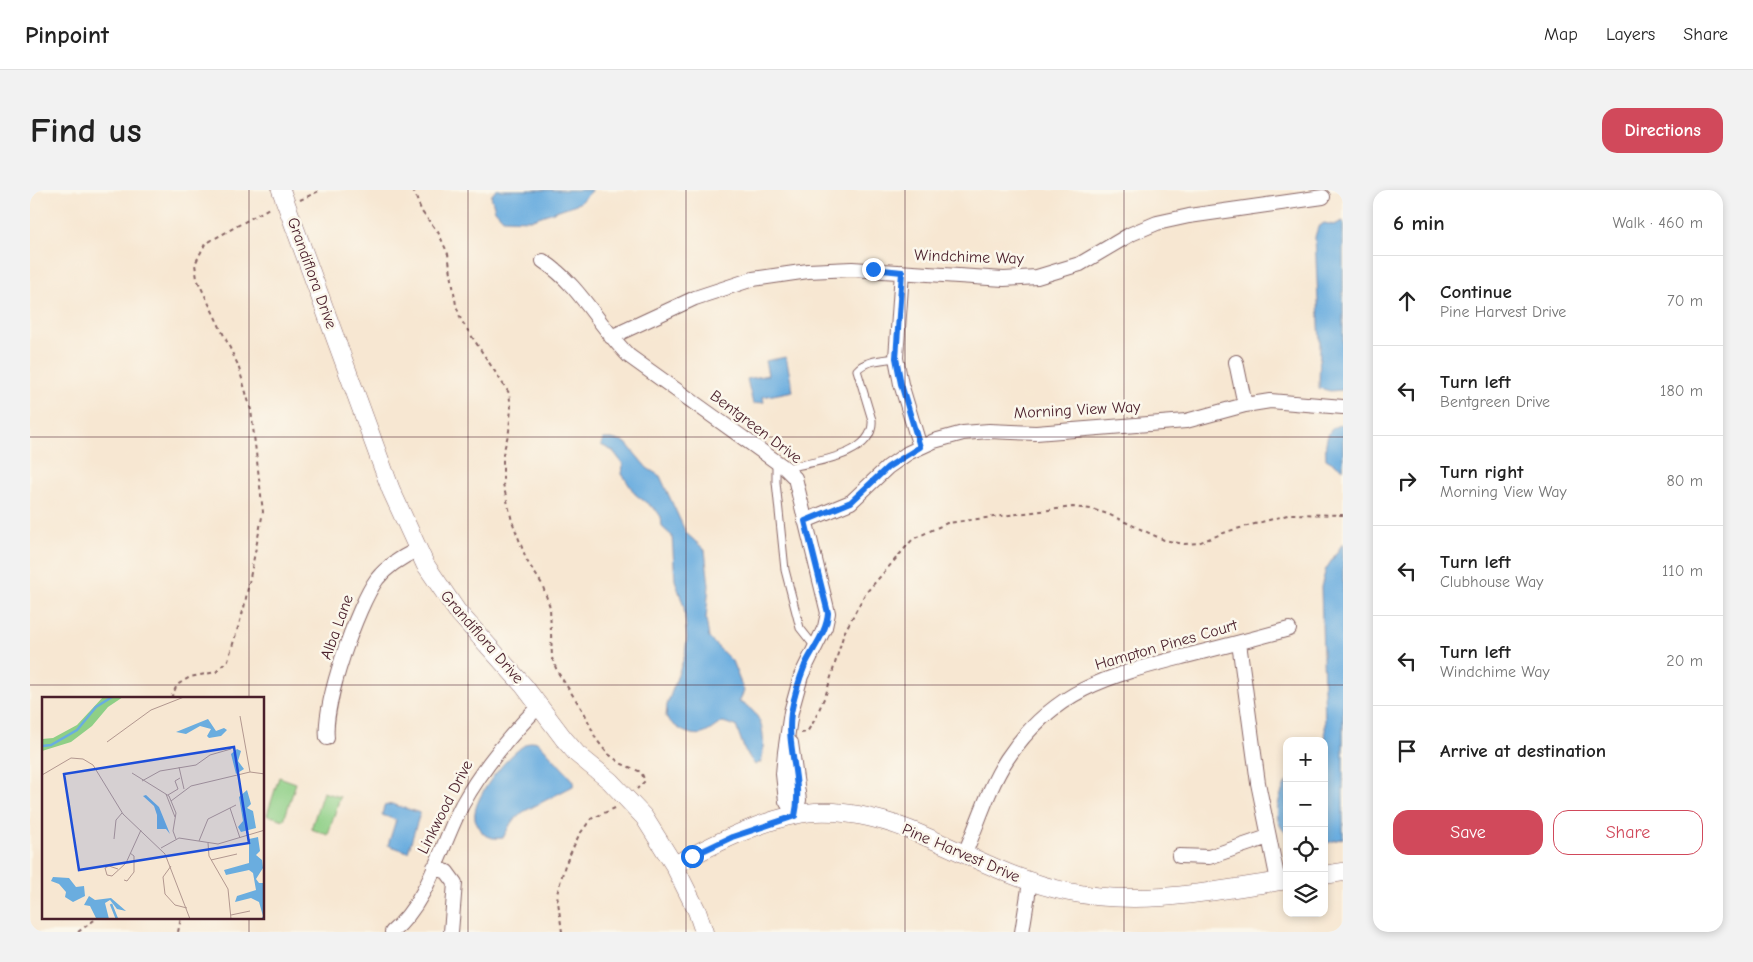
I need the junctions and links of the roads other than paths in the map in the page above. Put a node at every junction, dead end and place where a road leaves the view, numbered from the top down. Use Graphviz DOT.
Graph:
graph roads {
  1 [pos="284,197"];
  2 [pos="1323,197"];
  3 [pos="543,261"];
  4 [pos="902,272"];
  5 [pos="611,337"];
  6 [pos="896,358"];
  7 [pos="1236,362"];
  8 [pos="1246,405"];
  9 [pos="1343,407"];
  10 [pos="920,447"];
  11 [pos="781,465"];
  12 [pos="805,521"];
  13 [pos="417,550"];
  14 [pos="1289,629"];
  15 [pos="1239,643"];
  16 [pos="815,647"];
  17 [pos="540,705"];
  18 [pos="327,738"];
  19 [pos="795,816"];
  20 [pos="1268,837"];
  21 [pos="964,855"];
  22 [pos="1179,856"];
  23 [pos="674,865"];
  24 [pos="434,867"];
  25 [pos="1343,872"];
  26 [pos="1328,874"];
  27 [pos="1282,881"];
  28 [pos="1030,882"];
  29 [pos="392,932"];
  30 [pos="451,932"];
  31 [pos="704,932"];
  32 [pos="1022,932"];
  1 -- 13 [label="street, Grandiflora Drive"];
  2 -- 4 [label="street, Windchime Way"];
  3 -- 5 [label="street, Bentgreen Drive"];
  4 -- 5 [label="street, Windchime Way"];
  4 -- 6 [label="street"];
  5 -- 11 [label="street, Bentgreen Drive"];
  6 -- 10 [label="street"];
  6 -- 11 [label="lane"];
  7 -- 8 [label="street"];
  8 -- 9 [label="street, Morning View Way"];
  8 -- 10 [label="street, Morning View Way"];
  10 -- 12 [label="street, Morning View Way"];
  11 -- 12 [label="street, Bentgreen Drive"];
  11 -- 16 [label="lane"];
  12 -- 16 [label="street, Bentgreen Drive"];
  13 -- 17 [label="street, Grandiflora Drive"];
  13 -- 18 [label="street, Alba Lane"];
  14 -- 15 [label="street, Hampton Pines Court"];
  15 -- 20 [label="street"];
  15 -- 21 [label="street, Hampton Pines Court"];
  16 -- 19 [label="street, Bentgreen Drive"];
  17 -- 23 [label="street, Grandiflora Drive"];
  17 -- 24 [label="street, Linkwood Drive"];
  19 -- 21 [label="street, Pine Harvest Drive"];
  19 -- 23 [label="street, Pine Harvest Drive"];
  20 -- 22 [label="street"];
  20 -- 27 [label="street"];
  21 -- 28 [label="street, Pine Harvest Drive"];
  23 -- 31 [label="street, Grandiflora Drive"];
  24 -- 29 [label="street, Linkwood Drive"];
  24 -- 30 [label="street"];
  25 -- 26 [label="street"];
  27 -- 28 [label="street, Pine Harvest Drive"];
  28 -- 32 [label="street"];
}
